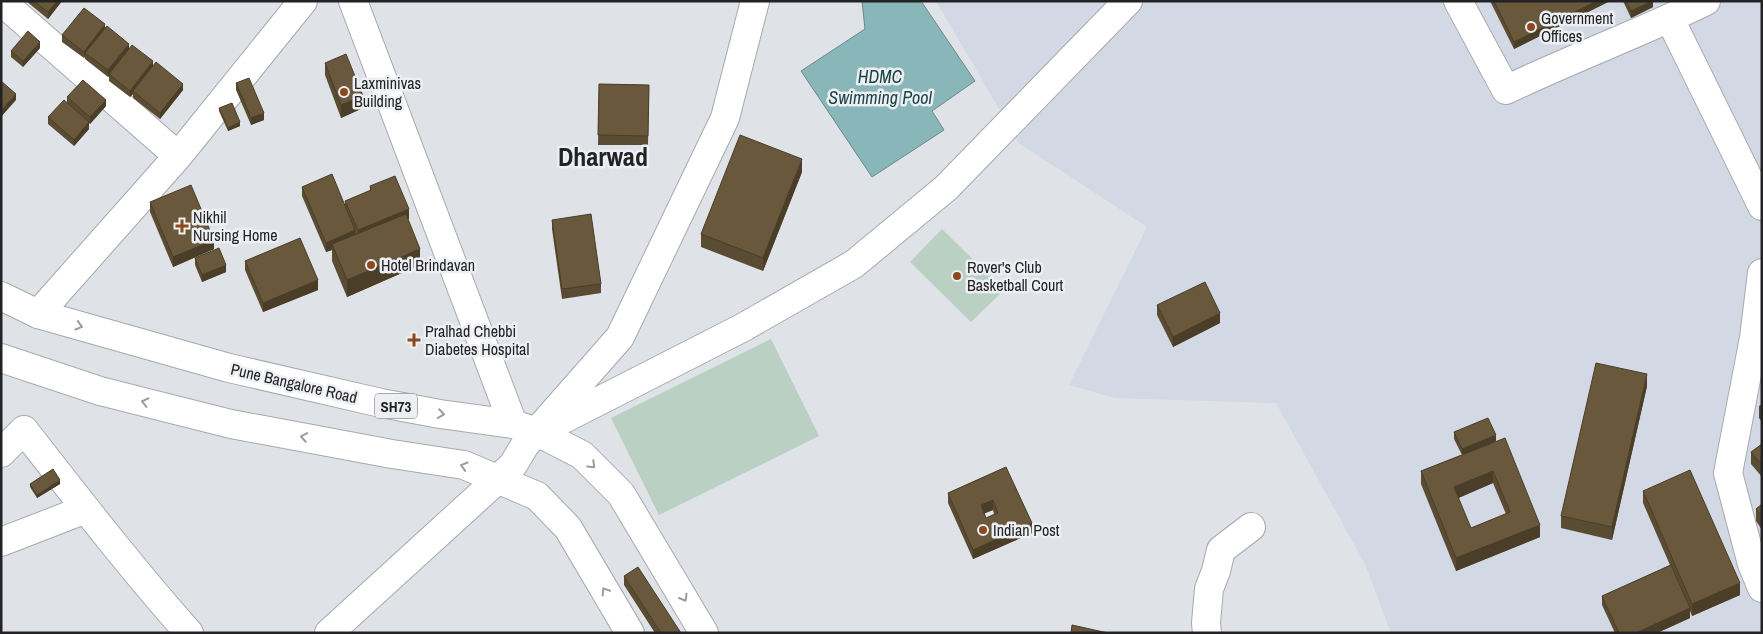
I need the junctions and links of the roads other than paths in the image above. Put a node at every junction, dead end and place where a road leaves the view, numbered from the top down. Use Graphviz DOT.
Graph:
graph roads {
  1 [pos="1,1"];
  2 [pos="303,1"];
  3 [pos="353,1"];
  4 [pos="755,1"];
  5 [pos="1128,1"];
  6 [pos="1458,1"];
  7 [pos="1706,1"];
  8 [pos="1670,19"];
  9 [pos="178,156"];
  10 [pos="1762,206"];
  11 [pos="1762,273"];
  12 [pos="1,296"];
  13 [pos="38,314"];
  14 [pos="1,358"];
  15 [pos="525,428"];
  16 [pos="1,453"];
  17 [pos="498,479"];
  18 [pos="86,509"];
  19 [pos="1251,528"];
  20 [pos="1,542"];
  21 [pos="1762,588"];
  22 [pos="189,633"];
  23 [pos="329,633"];
  24 [pos="630,633"];
  25 [pos="704,633"];
  26 [pos="1207,633"];
  1 -- 9 [label="street"];
  2 -- 9 [label="street"];
  3 -- 15 [label="street"];
  4 -- 15 [label="street"];
  5 -- 15 [label="street"];
  6 -- 8 [label="street"];
  7 -- 8 [label="street"];
  8 -- 10 [label="street"];
  9 -- 13 [label="street"];
  11 -- 21 [label="street"];
  12 -- 13 [label="street, Pune Bangalore Road / SH73"];
  13 -- 15 [label="street, Pune Bangalore Road / SH73, one-way"];
  17 -- 14 [label="street, one-way"];
  15 -- 17 [label="street"];
  15 -- 25 [label="street, Pune Bangalore Road / SH73, one-way"];
  16 -- 18 [label="street"];
  17 -- 23 [label="street"];
  24 -- 17 [label="street, one-way"];
  18 -- 20 [label="street"];
  18 -- 22 [label="street"];
  19 -- 26 [label="street"];
}
